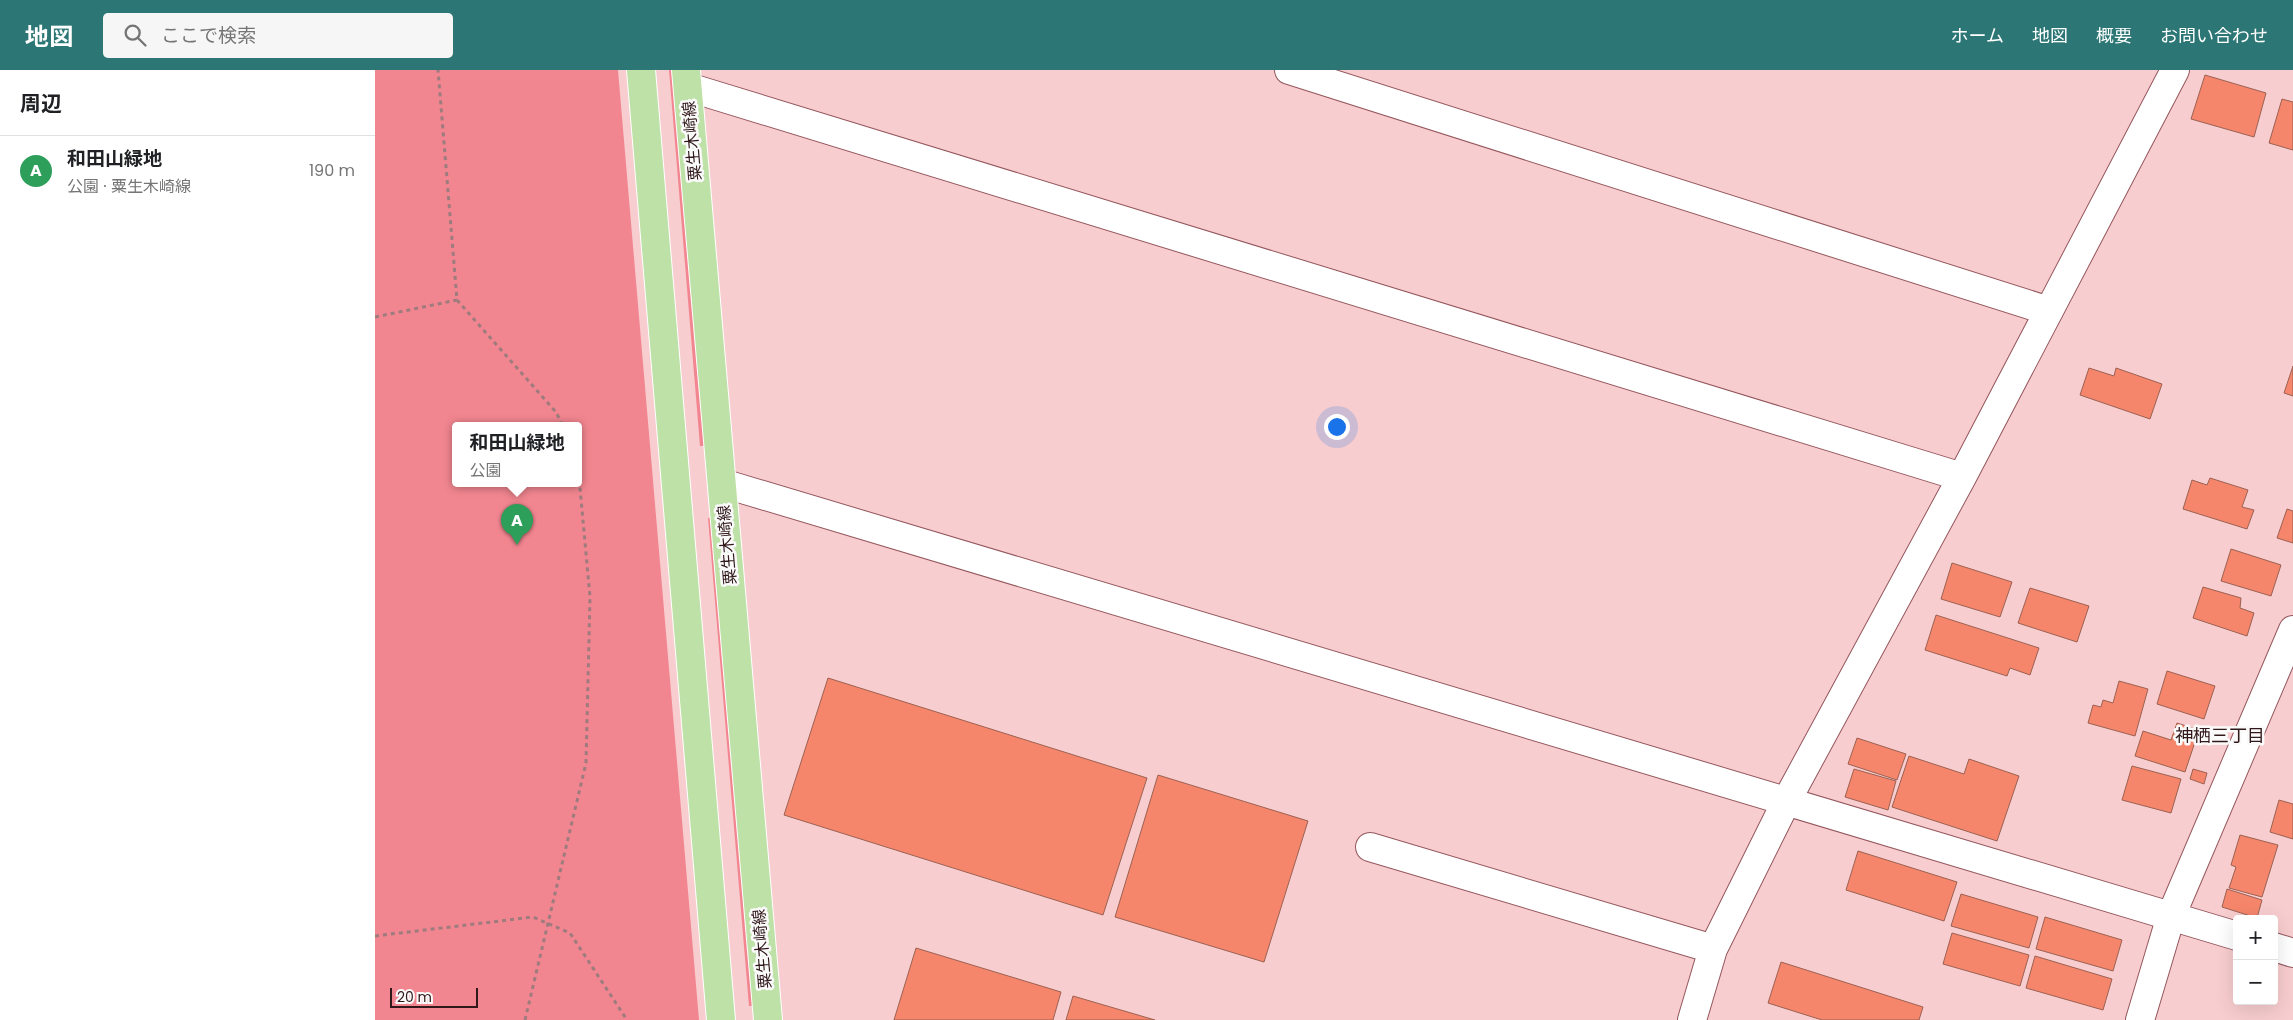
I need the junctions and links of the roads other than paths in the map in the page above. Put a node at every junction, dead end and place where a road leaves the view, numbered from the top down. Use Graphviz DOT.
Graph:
graph roads {
  1 [pos="641,70"];
  2 [pos="1289,70"];
  3 [pos="2175,70"];
  4 [pos="687,78"];
  5 [pos="2049,311"];
  6 [pos="1962,477"];
  7 [pos="722,483"];
  8 [pos="2293,630"];
  9 [pos="1787,800"];
  10 [pos="1370,847"];
  11 [pos="2171,916"];
  12 [pos="2233,935"];
  13 [pos="2278,948"];
  14 [pos="1713,949"];
  15 [pos="2293,953"];
  16 [pos="721,1020"];
  17 [pos="768,1020"];
  18 [pos="1692,1020"];
  19 [pos="2140,1020"];
  1 -- 16 [label="main road"];
  2 -- 5 [label="street"];
  3 -- 5 [label="street"];
  4 -- 6 [label="street"];
  4 -- 7 [label="main road, 粟生木崎線"];
  5 -- 6 [label="street"];
  6 -- 9 [label="street"];
  7 -- 9 [label="street"];
  7 -- 17 [label="main road, 粟生木崎線"];
  8 -- 11 [label="street"];
  9 -- 11 [label="street"];
  9 -- 14 [label="street"];
  10 -- 14 [label="street"];
  11 -- 12 [label="street"];
  11 -- 19 [label="street"];
  13 -- 15 [label="street"];
  14 -- 18 [label="street"];
}
